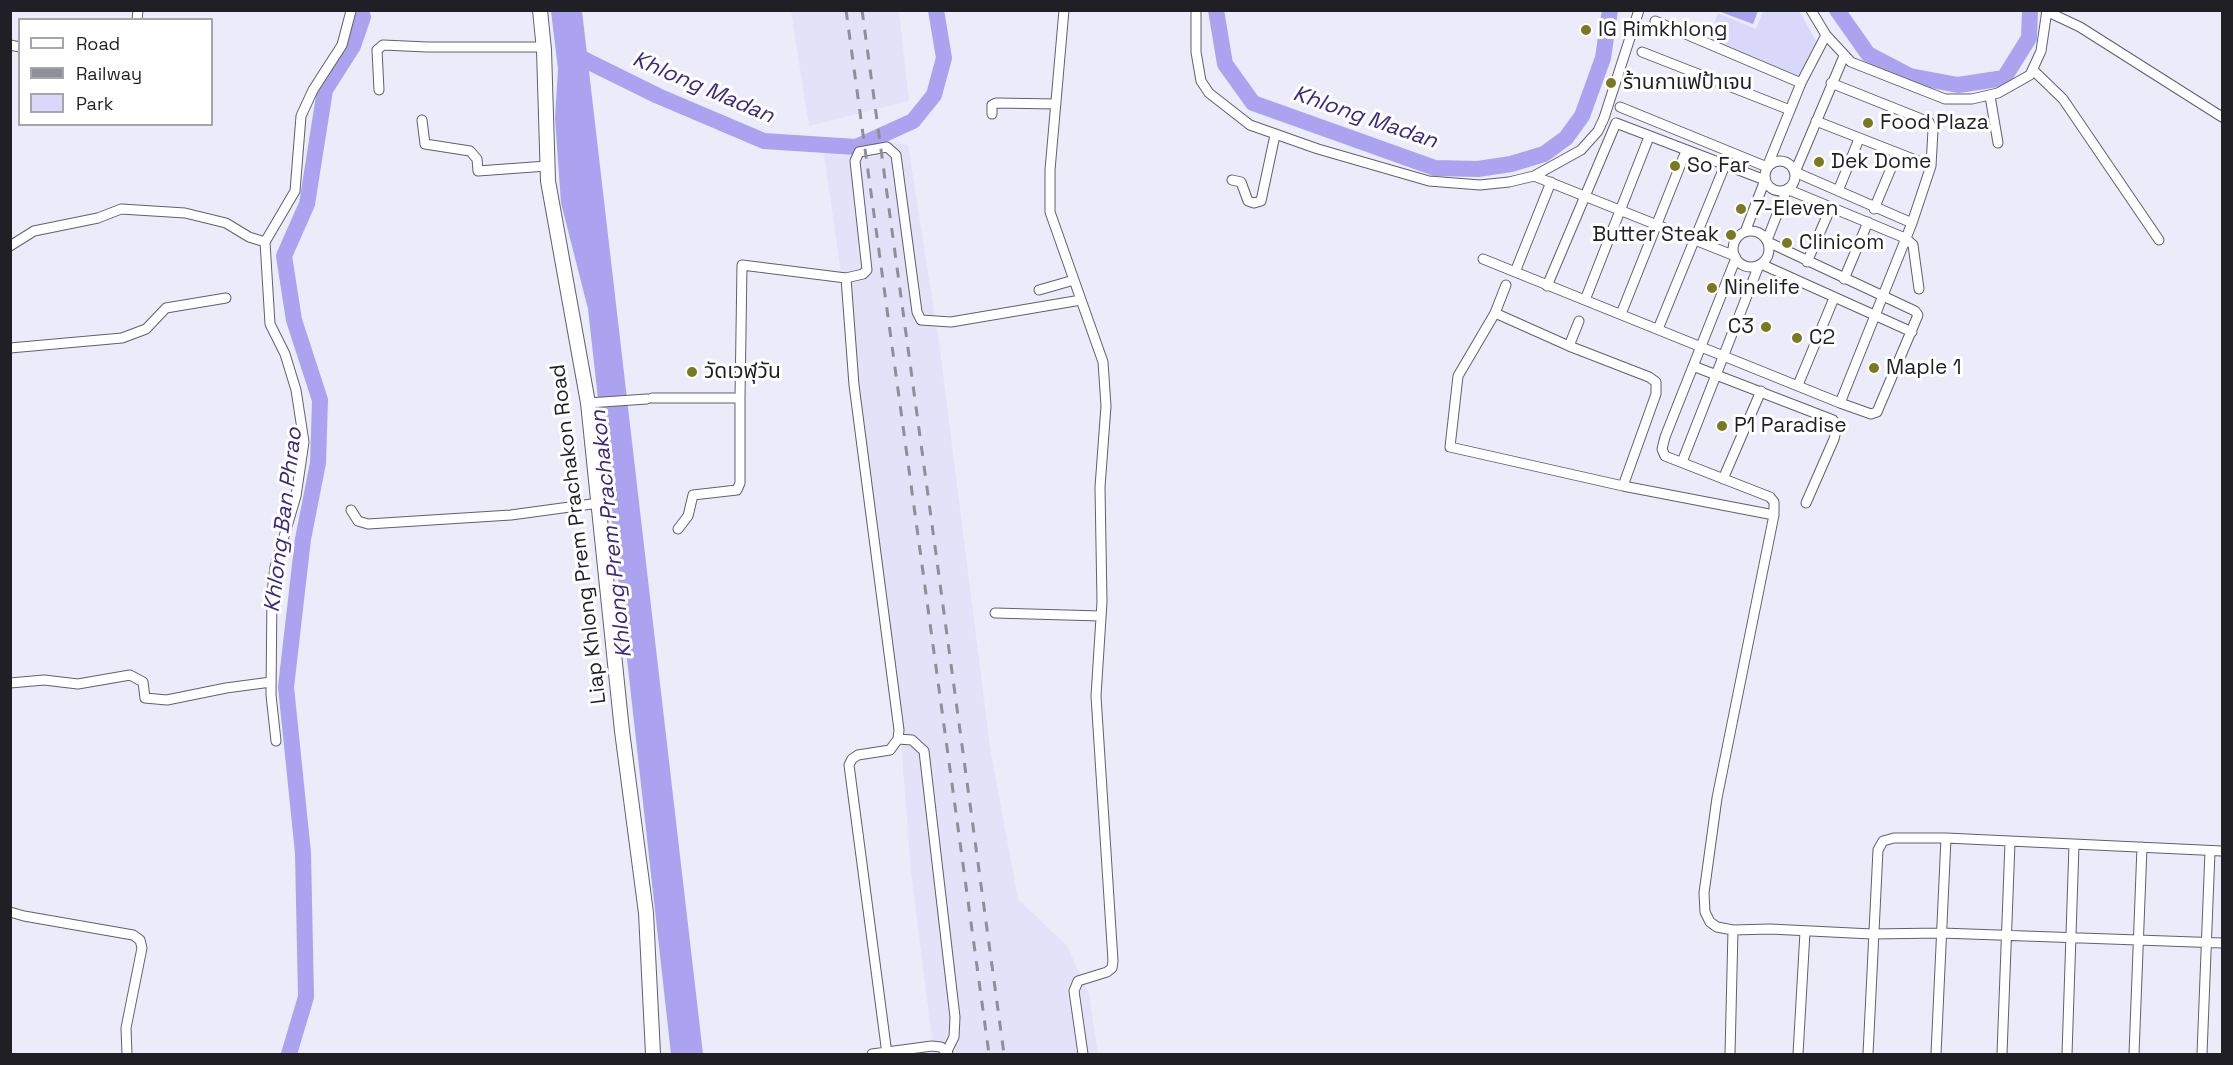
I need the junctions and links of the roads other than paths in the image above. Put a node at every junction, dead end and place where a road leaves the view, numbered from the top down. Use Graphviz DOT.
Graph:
graph roads {
  1 [pos="540,10"];
  2 [pos="1064,10"];
  3 [pos="1196,10"];
  4 [pos="1640,10"];
  5 [pos="1811,10"];
  6 [pos="351,11"];
  7 [pos="2046,11"];
  8 [pos="1655,21"];
  9 [pos="1826,35"];
  10 [pos="544,47"];
  11 [pos="1642,52"];
  12 [pos="1844,56"];
  13 [pos="2033,70"];
  14 [pos="1802,83"];
  15 [pos="1832,83"];
  16 [pos="379,90"];
  17 [pos="1990,96"];
  18 [pos="1056,104"];
  19 [pos="1620,107"];
  20 [pos="1790,110"];
  21 [pos="992,114"];
  22 [pos="2223,117"];
  23 [pos="422,120"];
  24 [pos="1816,121"];
  25 [pos="1275,135"];
  26 [pos="1649,137"];
  27 [pos="1859,139"];
  28 [pos="1998,143"];
  29 [pos="1686,151"];
  30 [pos="1897,154"];
  31 [pos="1725,165"];
  32 [pos="547,166"];
  33 [pos="1931,166"];
  34 [pos="1767,167"];
  35 [pos="1795,172"];
  36 [pos="1534,176"];
  37 [pos="1232,180"];
  38 [pos="1765,180"];
  39 [pos="1551,182"];
  40 [pos="1787,189"];
  41 [pos="1838,191"];
  42 [pos="1584,196"];
  43 [pos="1831,207"];
  44 [pos="1874,208"];
  45 [pos="1621,210"];
  46 [pos="1868,222"];
  47 [pos="1912,223"];
  48 [pos="1656,224"];
  49 [pos="1745,232"];
  50 [pos="1905,238"];
  51 [pos="1695,240"];
  52 [pos="2159,240"];
  53 [pos="1768,241"];
  54 [pos="265,242"];
  55 [pos="10,246"];
  56 [pos="1735,257"];
  57 [pos="1483,259"];
  58 [pos="1807,262"];
  59 [pos="1760,265"];
  60 [pos="1515,272"];
  61 [pos="846,278"];
  62 [pos="1844,279"];
  63 [pos="1074,280"];
  64 [pos="1506,285"];
  65 [pos="1547,286"];
  66 [pos="1919,289"];
  67 [pos="1039,290"];
  68 [pos="1882,297"];
  69 [pos="226,298"];
  70 [pos="1834,298"];
  71 [pos="1081,300"];
  72 [pos="1585,300"];
  73 [pos="1495,313"];
  74 [pos="1621,314"];
  75 [pos="1874,316"];
  76 [pos="1579,321"];
  77 [pos="1658,329"];
  78 [pos="1912,332"];
  79 [pos="1701,345"];
  80 [pos="1569,346"];
  81 [pos="10,348"];
  82 [pos="1724,354"];
  83 [pos="1693,366"];
  84 [pos="1717,374"];
  85 [pos="1798,385"];
  86 [pos="1761,391"];
  87 [pos="740,398"];
  88 [pos="592,402"];
  89 [pos="1840,403"];
  90 [pos="1682,462"];
  91 [pos="1723,479"];
  92 [pos="1623,486"];
  93 [pos="599,503"];
  94 [pos="1806,503"];
  95 [pos="351,510"];
  96 [pos="1774,515"];
  97 [pos="678,530"];
  98 [pos="995,613"];
  99 [pos="1101,616"];
  100 [pos="10,682"];
  101 [pos="271,682"];
  102 [pos="898,739"];
  103 [pos="276,741"];
  104 [pos="1946,838"];
  105 [pos="2010,842"];
  106 [pos="2074,845"];
  107 [pos="2142,847"];
  108 [pos="2210,851"];
  109 [pos="2223,851"];
  110 [pos="10,912"];
  111 [pos="1732,930"];
  112 [pos="1805,932"];
  113 [pos="1941,933"];
  114 [pos="1872,934"];
  115 [pos="2006,937"];
  116 [pos="2072,939"];
  117 [pos="2139,941"];
  118 [pos="2207,942"];
  119 [pos="2223,943"];
  120 [pos="948,1053"];
  121 [pos="127,1054"];
  122 [pos="652,1054"];
  123 [pos="872,1054"];
  124 [pos="887,1054"];
  125 [pos="1083,1054"];
  126 [pos="1730,1054"];
  127 [pos="1798,1054"];
  128 [pos="1868,1054"];
  129 [pos="1936,1054"];
  130 [pos="2002,1054"];
  131 [pos="2067,1054"];
  132 [pos="2134,1054"];
  133 [pos="2202,1054"];
  1 -- 10 [label="street, Liap Khlong Prem Prachakon Road"];
  2 -- 18 [label="street"];
  3 -- 25 [label="street"];
  4 -- 36 [label="street"];
  5 -- 9 [label="street"];
  6 -- 54 [label="street"];
  7 -- 13 [label="street"];
  7 -- 22 [label="street"];
  8 -- 14 [label="street"];
  9 -- 12 [label="street"];
  9 -- 14 [label="street"];
  10 -- 16 [label="street"];
  10 -- 32 [label="street, Liap Khlong Prem Prachakon Road"];
  11 -- 20 [label="street"];
  12 -- 15 [label="street"];
  12 -- 17 [label="street"];
  13 -- 17 [label="street"];
  13 -- 52 [label="street"];
  14 -- 20 [label="street"];
  15 -- 24 [label="street"];
  15 -- 33 [label="street"];
  17 -- 28 [label="street"];
  18 -- 21 [label="street"];
  18 -- 63 [label="street"];
  19 -- 34 [label="street"];
  20 -- 34 [label="street"];
  23 -- 32 [label="street"];
  24 -- 27 [label="street"];
  24 -- 35 [label="street"];
  25 -- 36 [label="street"];
  25 -- 37 [label="street"];
  26 -- 29 [label="street"];
  26 -- 42 [label="street"];
  26 -- 45 [label="street"];
  27 -- 30 [label="street"];
  27 -- 41 [label="street"];
  29 -- 31 [label="street"];
  29 -- 48 [label="street"];
  30 -- 33 [label="street"];
  30 -- 44 [label="street"];
  31 -- 38 [label="street"];
  31 -- 51 [label="street"];
  32 -- 88 [label="street, Liap Khlong Prem Prachakon Road"];
  33 -- 47 [label="street"];
  34 -- 35 [label="street"];
  34 -- 38 [label="street"];
  35 -- 40 [label="street"];
  35 -- 41 [label="street"];
  36 -- 39 [label="street"];
  38 -- 40 [label="street"];
  38 -- 49 [label="street"];
  39 -- 42 [label="street"];
  39 -- 60 [label="street"];
  40 -- 43 [label="street"];
  40 -- 53 [label="street"];
  41 -- 44 [label="street"];
  42 -- 45 [label="street"];
  42 -- 65 [label="street"];
  43 -- 46 [label="street"];
  43 -- 58 [label="street"];
  44 -- 47 [label="street"];
  45 -- 48 [label="street"];
  45 -- 72 [label="street"];
  46 -- 50 [label="street"];
  46 -- 62 [label="street"];
  47 -- 50 [label="street"];
  48 -- 51 [label="street"];
  48 -- 74 [label="street"];
  49 -- 53 [label="street"];
  49 -- 56 [label="street"];
  50 -- 66 [label="street"];
  50 -- 68 [label="street"];
  51 -- 56 [label="street"];
  51 -- 77 [label="street"];
  53 -- 58 [label="street"];
  53 -- 59 [label="street"];
  54 -- 55 [label="street"];
  54 -- 101 [label="street"];
  56 -- 59 [label="street"];
  56 -- 79 [label="street"];
  57 -- 60 [label="street"];
  58 -- 62 [label="street"];
  59 -- 70 [label="street"];
  59 -- 82 [label="street"];
  60 -- 65 [label="street"];
  61 -- 71 [label="street"];
  61 -- 87 [label="street"];
  61 -- 102 [label="street"];
  62 -- 68 [label="street"];
  63 -- 67 [label="street"];
  63 -- 71 [label="street"];
  64 -- 73 [label="street"];
  65 -- 72 [label="street"];
  68 -- 75 [label="street"];
  68 -- 78 [label="street"];
  69 -- 81 [label="street"];
  70 -- 75 [label="street"];
  70 -- 85 [label="street"];
  71 -- 99 [label="street"];
  72 -- 74 [label="street"];
  73 -- 80 [label="street"];
  73 -- 92 [label="street"];
  74 -- 77 [label="street"];
  75 -- 78 [label="street"];
  75 -- 89 [label="street"];
  76 -- 80 [label="street"];
  77 -- 79 [label="street"];
  78 -- 89 [label="street"];
  79 -- 82 [label="street"];
  79 -- 83 [label="street"];
  80 -- 92 [label="street"];
  82 -- 84 [label="street"];
  82 -- 85 [label="street"];
  83 -- 84 [label="street"];
  83 -- 90 [label="street"];
  84 -- 86 [label="street"];
  84 -- 90 [label="street"];
  85 -- 89 [label="street"];
  86 -- 91 [label="street"];
  86 -- 94 [label="street"];
  87 -- 88 [label="street"];
  87 -- 97 [label="street"];
  88 -- 93 [label="street, Liap Khlong Prem Prachakon Road"];
  90 -- 91 [label="street"];
  91 -- 96 [label="street"];
  92 -- 96 [label="street"];
  93 -- 95 [label="street"];
  93 -- 122 [label="street, Liap Khlong Prem Prachakon Road"];
  96 -- 111 [label="street"];
  98 -- 99 [label="street"];
  99 -- 125 [label="street"];
  100 -- 101 [label="street"];
  101 -- 103 [label="street"];
  102 -- 120 [label="street"];
  102 -- 124 [label="street"];
  104 -- 105 [label="street"];
  104 -- 113 [label="street"];
  104 -- 114 [label="street"];
  105 -- 106 [label="street"];
  105 -- 115 [label="street"];
  106 -- 107 [label="street"];
  106 -- 116 [label="street"];
  107 -- 108 [label="street"];
  107 -- 117 [label="street"];
  108 -- 109 [label="street"];
  108 -- 118 [label="street"];
  110 -- 121 [label="street"];
  111 -- 112 [label="street"];
  111 -- 126 [label="street"];
  112 -- 114 [label="street"];
  112 -- 127 [label="street"];
  113 -- 114 [label="street"];
  113 -- 115 [label="street"];
  113 -- 129 [label="street"];
  114 -- 128 [label="street"];
  115 -- 116 [label="street"];
  115 -- 130 [label="street"];
  116 -- 117 [label="street"];
  116 -- 131 [label="street"];
  117 -- 118 [label="street"];
  117 -- 132 [label="street"];
  118 -- 119 [label="street"];
  118 -- 133 [label="street"];
  120 -- 124 [label="street"];
  123 -- 124 [label="street"];
}
